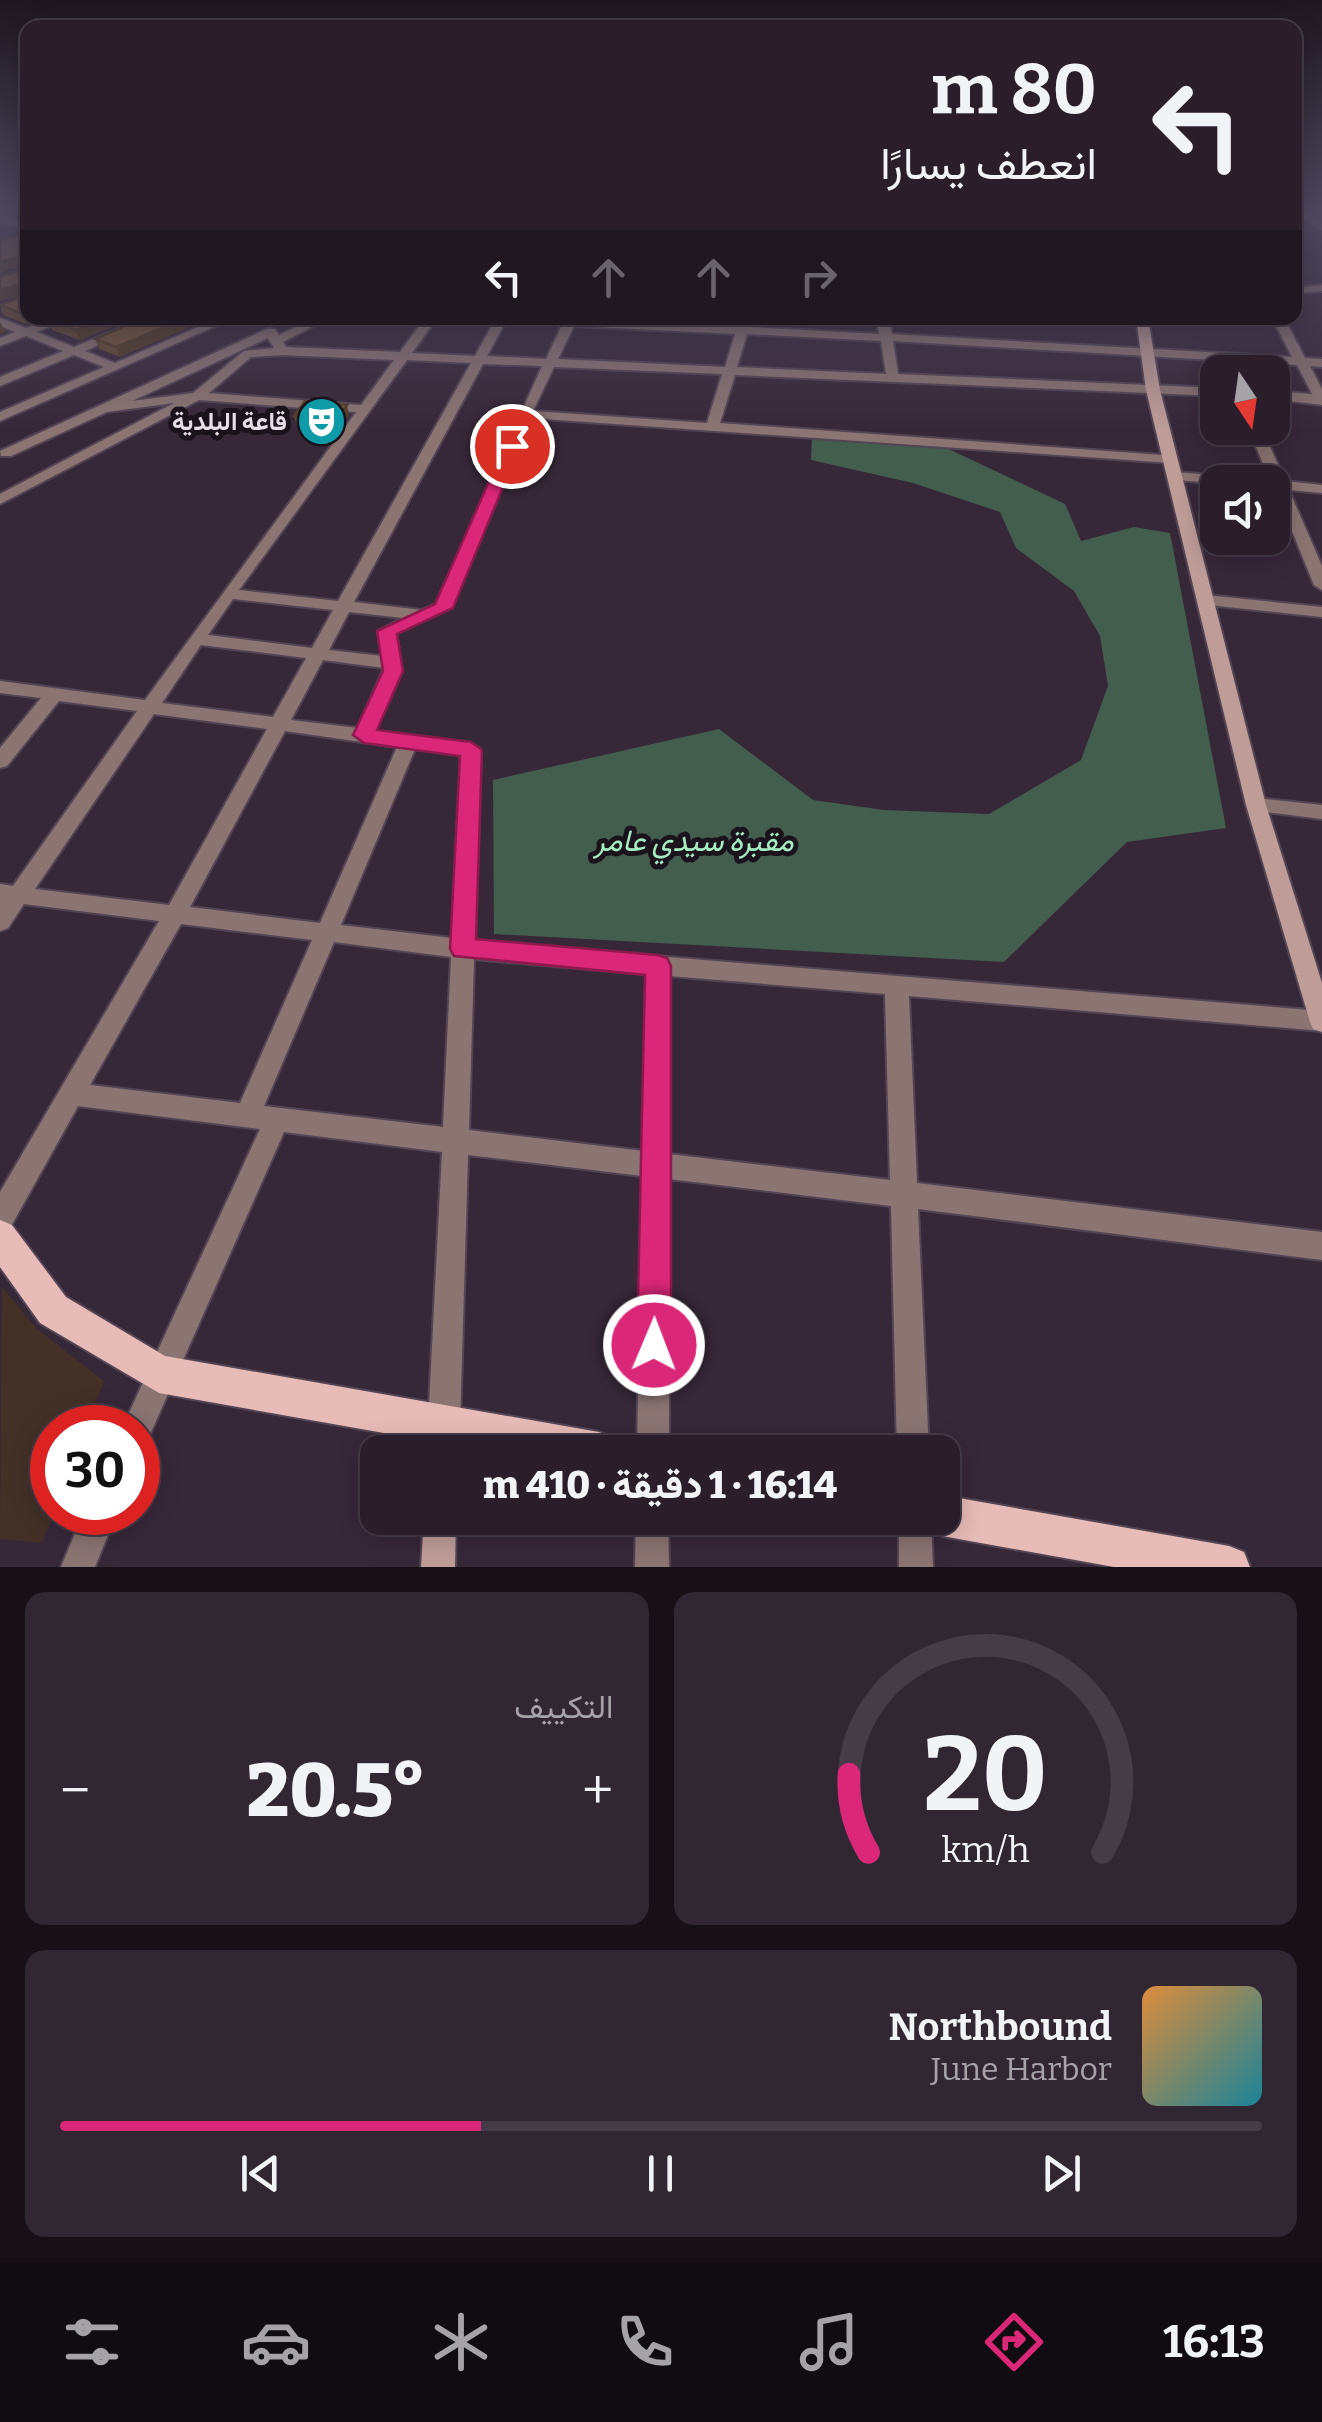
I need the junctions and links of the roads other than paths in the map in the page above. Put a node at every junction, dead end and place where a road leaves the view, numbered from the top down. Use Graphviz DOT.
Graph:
graph roads {
  1 [pos="0,322"];
  2 [pos="46,325"];
  3 [pos="136,325"];
  4 [pos="212,325"];
  5 [pos="272,325"];
  6 [pos="309,325"];
  7 [pos="427,325"];
  8 [pos="498,325"];
  9 [pos="568,325"];
  10 [pos="744,325"];
  11 [pos="754,325"];
  12 [pos="884,325"];
  13 [pos="1143,325"];
  14 [pos="1282,325"];
  15 [pos="28,332"];
  16 [pos="886,338"];
  17 [pos="276,341"];
  18 [pos="0,342"];
  19 [pos="1147,350"];
  20 [pos="73,351"];
  21 [pos="1211,355"];
  22 [pos="404,357"];
  23 [pos="477,361"];
  24 [pos="1290,361"];
  25 [pos="1302,362"];
  26 [pos="549,364"];
  27 [pos="1322,364"];
  28 [pos="115,367"];
  29 [pos="729,373"];
  30 [pos="893,380"];
  31 [pos="0,382"];
  32 [pos="1153,390"];
  33 [pos="1200,391"];
  34 [pos="197,396"];
  35 [pos="1290,396"];
  36 [pos="1322,399"];
  37 [pos="105,408"];
  38 [pos="365,408"];
  39 [pos="526,414"];
  40 [pos="0,418"];
  41 [pos="713,425"];
  42 [pos="2,453"];
  43 [pos="1172,468"];
  44 [pos="1200,473"];
  45 [pos="1290,485"];
  46 [pos="1322,488"];
  47 [pos="0,500"];
  48 [pos="1290,515"];
  49 [pos="1322,585"];
  50 [pos="228,594"];
  51 [pos="1205,600"];
  52 [pos="342,606"];
  53 [pos="1322,612"];
  54 [pos="426,615"];
  55 [pos="196,639"];
  56 [pos="316,654"];
  57 [pos="392,663"];
  58 [pos="0,687"];
  59 [pos="55,694"];
  60 [pos="149,707"];
  61 [pos="278,724"];
  62 [pos="364,735"];
  63 [pos="408,741"];
  64 [pos="0,761"];
  65 [pos="1256,805"];
  66 [pos="1322,812"];
  67 [pos="10,894"];
  68 [pos="175,914"];
  69 [pos="0,922"];
  70 [pos="326,932"];
  71 [pos="463,949"];
  72 [pos="658,966"];
  73 [pos="897,986"];
  74 [pos="1322,1021"];
  75 [pos="70,1094"];
  76 [pos="247,1117"];
  77 [pos="277,1120"];
  78 [pos="455,1143"];
  79 [pos="656,1165"];
  80 [pos="904,1192"];
  81 [pos="0,1218"];
  82 [pos="0,1237"];
  83 [pos="1322,1246"];
  84 [pos="159,1374"];
  85 [pos="146,1405"];
  86 [pos="430,1435"];
  87 [pos="443,1435"];
  88 [pos="653,1435"];
  89 [pos="912,1435"];
  90 [pos="960,1519"];
  91 [pos="91,1535"];
  92 [pos="439,1535"];
  93 [pos="652,1535"];
  94 [pos="915,1535"];
  95 [pos="1111,1556"];
  96 [pos="78,1567"];
  97 [pos="438,1567"];
  98 [pos="652,1567"];
  99 [pos="916,1567"];
  100 [pos="1229,1567"];
  1 -- 15 [label="street"];
  2 -- 15 [label="street"];
  3 -- 20 [label="street"];
  4 -- 28 [label="street"];
  5 -- 17 [label="street"];
  6 -- 17 [label="street"];
  7 -- 22 [label="street"];
  8 -- 23 [label="street"];
  9 -- 26 [label="street"];
  10 -- 29 [label="street"];
  11 -- 16 [label="street"];
  12 -- 16 [label="street"];
  13 -- 19 [label="main road"];
  14 -- 25 [label="street"];
  15 -- 18 [label="street"];
  15 -- 20 [label="street"];
  16 -- 19 [label="street"];
  16 -- 30 [label="street"];
  17 -- 22 [label="street"];
  17 -- 34 [label="street"];
  17 -- 37 [label="street"];
  19 -- 21 [label="street"];
  19 -- 32 [label="main road"];
  20 -- 28 [label="street"];
  20 -- 31 [label="street"];
  22 -- 23 [label="street"];
  22 -- 38 [label="street"];
  23 -- 26 [label="street"];
  23 -- 52 [label="street"];
  24 -- 25 [label="street"];
  25 -- 27 [label="street"];
  25 -- 36 [label="street"];
  26 -- 29 [label="street"];
  26 -- 39 [label="street"];
  28 -- 40 [label="street"];
  29 -- 30 [label="street"];
  29 -- 41 [label="street"];
  30 -- 32 [label="street"];
  32 -- 33 [label="street"];
  32 -- 43 [label="main road"];
  34 -- 37 [label="street"];
  34 -- 38 [label="street"];
  34 -- 47 [label="street"];
  35 -- 36 [label="street"];
  37 -- 42 [label="street"];
  38 -- 50 [label="street"];
  39 -- 41 [label="street"];
  39 -- 54 [label="street"];
  41 -- 43 [label="street"];
  43 -- 44 [label="street"];
  43 -- 51 [label="main road"];
  45 -- 46 [label="street"];
  48 -- 49 [label="street"];
  50 -- 52 [label="street"];
  50 -- 55 [label="street"];
  51 -- 53 [label="street"];
  51 -- 65 [label="main road"];
  52 -- 54 [label="street"];
  52 -- 56 [label="street"];
  54 -- 57 [label="street"];
  55 -- 56 [label="street"];
  55 -- 60 [label="street"];
  56 -- 57 [label="street"];
  56 -- 61 [label="street"];
  57 -- 62 [label="street"];
  58 -- 59 [label="street"];
  59 -- 60 [label="street"];
  59 -- 64 [label="street"];
  60 -- 61 [label="street"];
  60 -- 67 [label="street"];
  61 -- 62 [label="street"];
  61 -- 68 [label="street"];
  62 -- 63 [label="street"];
  63 -- 70 [label="street"];
  63 -- 71 [label="street"];
  65 -- 66 [label="street"];
  65 -- 74 [label="main road"];
  67 -- 68 [label="street"];
  67 -- 69 [label="street"];
  68 -- 70 [label="street"];
  68 -- 75 [label="street"];
  70 -- 71 [label="street"];
  70 -- 76 [label="street"];
  71 -- 72 [label="street"];
  71 -- 78 [label="street"];
  72 -- 73 [label="street"];
  72 -- 79 [label="street"];
  73 -- 74 [label="street"];
  73 -- 80 [label="street"];
  75 -- 76 [label="street"];
  75 -- 81 [label="street"];
  76 -- 77 [label="street"];
  77 -- 78 [label="street"];
  77 -- 84 [label="street"];
  78 -- 79 [label="street"];
  78 -- 87 [label="street"];
  79 -- 80 [label="street"];
  79 -- 88 [label="street"];
  80 -- 83 [label="street"];
  80 -- 89 [label="street"];
  82 -- 84 [label="main road"];
  84 -- 85 [label="street"];
  84 -- 86 [label="main road"];
  90 -- 95 [label="main road"];
  91 -- 96 [label="street"];
  92 -- 97 [label="main road"];
  93 -- 98 [label="street"];
  94 -- 99 [label="street"];
  95 -- 100 [label="main road"];
}
